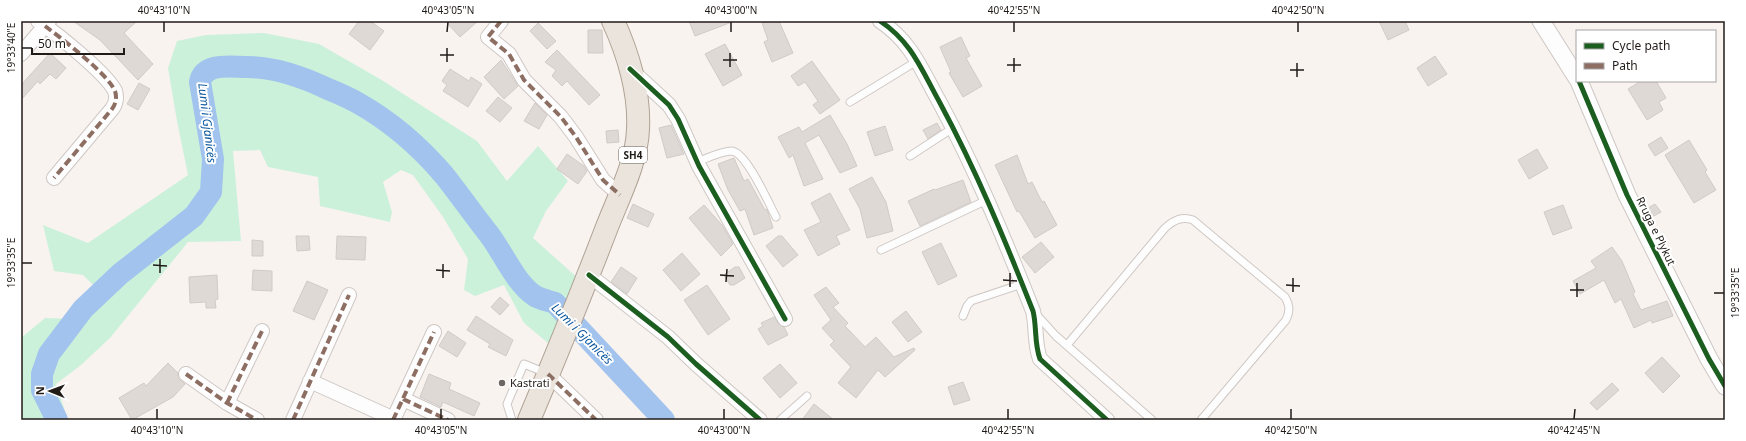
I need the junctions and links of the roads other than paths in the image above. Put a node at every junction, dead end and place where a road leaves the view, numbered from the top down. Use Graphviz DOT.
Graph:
graph roads {
  1 [pos="501,21"];
  2 [pos="613,21"];
  3 [pos="880,21"];
  4 [pos="1541,21"];
  5 [pos="44,23"];
  6 [pos="21,54"];
  7 [pos="917,61"];
  8 [pos="630,68"];
  9 [pos="1576,76"];
  10 [pos="1579,82"];
  11 [pos="850,102"];
  12 [pos="953,128"];
  13 [pos="910,156"];
  14 [pos="697,162"];
  15 [pos="54,178"];
  16 [pos="620,195"];
  17 [pos="987,200"];
  18 [pos="776,217"];
  19 [pos="882,250"];
  20 [pos="587,279"];
  21 [pos="1022,284"];
  22 [pos="349,295"];
  23 [pos="1033,311"];
  24 [pos="963,316"];
  25 [pos="785,319"];
  26 [pos="262,331"];
  27 [pos="434,332"];
  28 [pos="1067,346"];
  29 [pos="552,365"];
  30 [pos="186,374"];
  31 [pos="310,381"];
  32 [pos="1725,386"];
  33 [pos="808,396"];
  34 [pos="403,399"];
  35 [pos="226,403"];
  36 [pos="394,419"];
  37 [pos="257,420"];
  38 [pos="293,420"];
  39 [pos="448,420"];
  40 [pos="512,420"];
  41 [pos="529,420"];
  42 [pos="596,420"];
  43 [pos="760,420"];
  44 [pos="780,420"];
  45 [pos="1107,420"];
  46 [pos="1152,420"];
  47 [pos="1201,420"];
  1 -- 16 [label="street"];
  2 -- 8 [label="main road, SH4"];
  3 -- 7 [label="street"];
  4 -- 9 [label="street"];
  5 -- 6 [label="street"];
  5 -- 15 [label="street"];
  7 -- 11 [label="lane"];
  7 -- 12 [label="street"];
  8 -- 14 [label="street"];
  8 -- 16 [label="main road, SH4"];
  10 -- 32 [label="street, Rruga e Plykut"];
  12 -- 13 [label="lane"];
  12 -- 17 [label="street"];
  14 -- 18 [label="lane"];
  14 -- 25 [label="street"];
  16 -- 20 [label="main road, SH4"];
  17 -- 19 [label="lane"];
  17 -- 21 [label="street"];
  20 -- 29 [label="main road, SH4"];
  20 -- 43 [label="street"];
  21 -- 23 [label="street"];
  21 -- 24 [label="lane"];
  22 -- 31 [label="street"];
  23 -- 28 [label="lane"];
  23 -- 45 [label="street"];
  26 -- 35 [label="street"];
  27 -- 34 [label="street"];
  28 -- 46 [label="lane"];
  28 -- 47 [label="lane"];
  29 -- 40 [label="lane"];
  29 -- 41 [label="main road, SH4"];
  29 -- 42 [label="street"];
  30 -- 35 [label="street"];
  31 -- 36 [label="street"];
  31 -- 38 [label="street"];
  33 -- 44 [label="lane"];
  34 -- 36 [label="street"];
  34 -- 39 [label="street"];
  35 -- 37 [label="street"];
}
